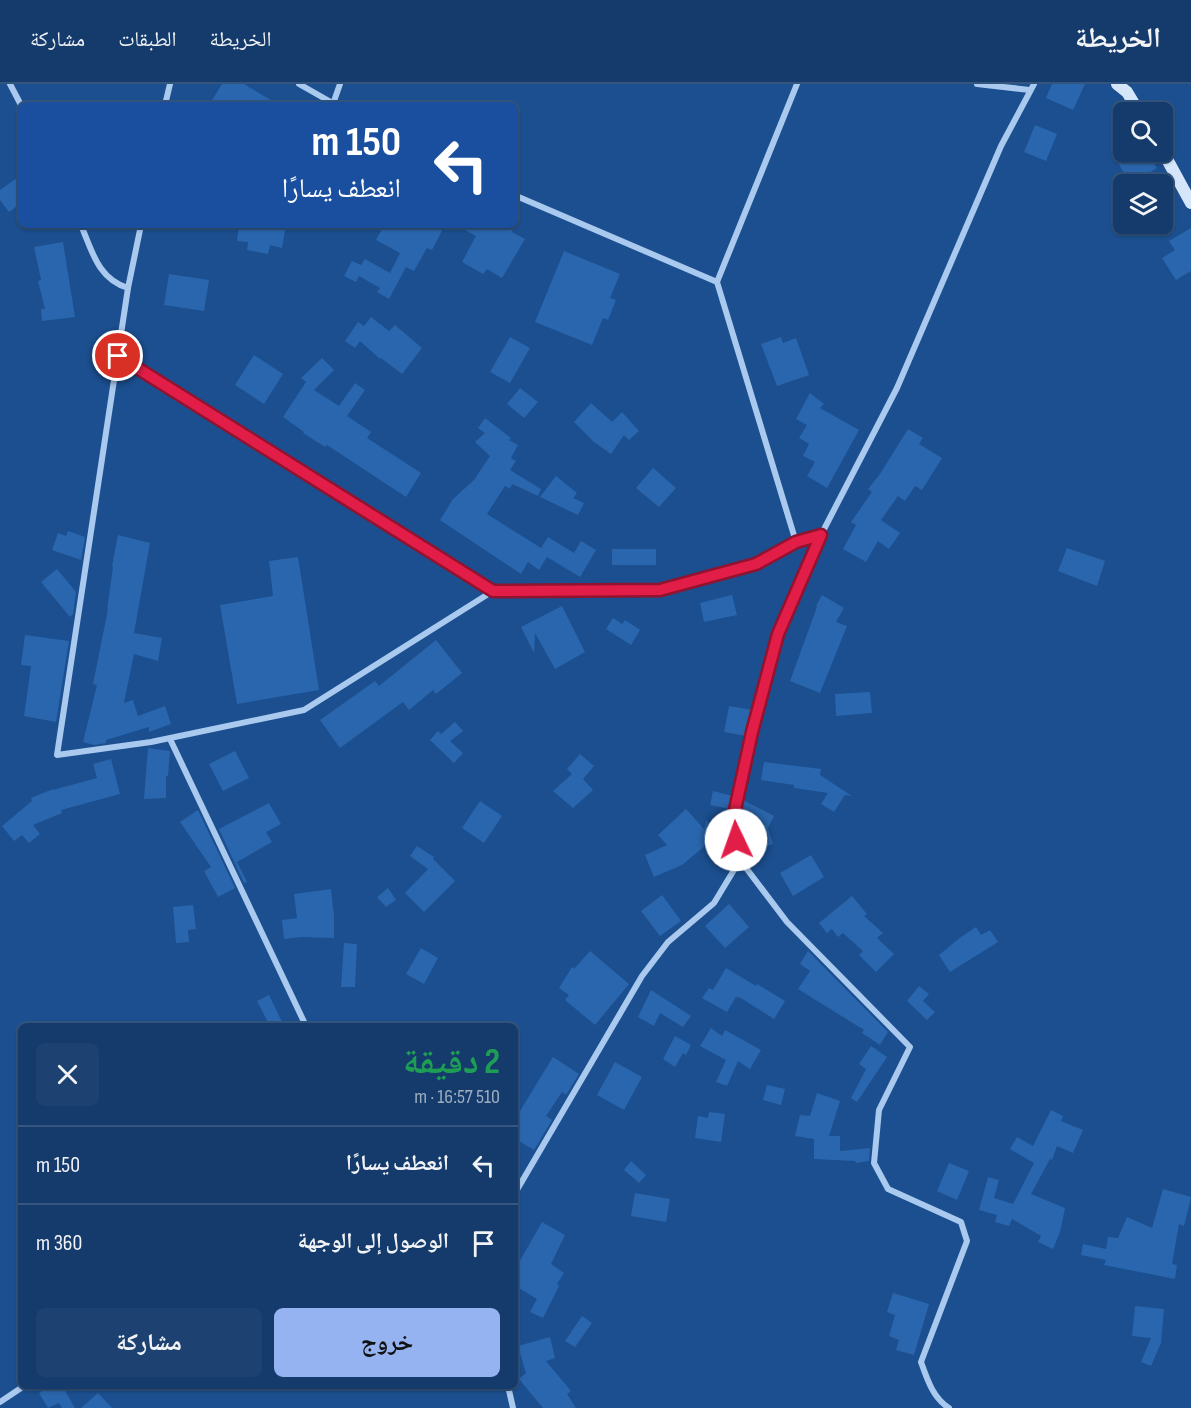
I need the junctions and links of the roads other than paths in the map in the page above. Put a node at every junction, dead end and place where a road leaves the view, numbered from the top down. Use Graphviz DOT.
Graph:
graph roads {
  1 [pos="10,84"];
  2 [pos="170,84"];
  3 [pos="299,84"];
  4 [pos="340,84"];
  5 [pos="797,84"];
  6 [pos="977,84"];
  7 [pos="1034,84"];
  8 [pos="1123,87"];
  9 [pos="1030,90"];
  10 [pos="19,102"];
  11 [pos="166,102"];
  12 [pos="331,102"];
  13 [pos="336,102"];
  14 [pos="1133,102"];
  15 [pos="1169,162"];
  16 [pos="518,197"];
  17 [pos="1191,202"];
  18 [pos="82,228"];
  19 [pos="140,228"];
  20 [pos="717,282"];
  21 [pos="128,288"];
  22 [pos="118,356"];
  23 [pos="821,535"];
  24 [pos="796,542"];
  25 [pos="493,591"];
  26 [pos="170,739"];
  27 [pos="740,860"];
  28 [pos="305,1023"];
  29 [pos="518,1188"];
  30 [pos="20,1389"];
  31 [pos="509,1389"];
  32 [pos="0,1402"];
  33 [pos="513,1408"];
  34 [pos="949,1408"];
  1 -- 10 [label="street"];
  2 -- 11 [label="street"];
  3 -- 12 [label="street"];
  4 -- 13 [label="street"];
  5 -- 20 [label="street"];
  6 -- 9 [label="street"];
  7 -- 9 [label="street"];
  8 -- 14 [label="street"];
  9 -- 23 [label="street"];
  15 -- 17 [label="street"];
  16 -- 20 [label="street"];
  18 -- 21 [label="street"];
  19 -- 21 [label="street"];
  20 -- 24 [label="street"];
  21 -- 22 [label="street"];
  22 -- 25 [label="street"];
  22 -- 26 [label="street"];
  23 -- 24 [label="street"];
  23 -- 27 [label="street"];
  24 -- 25 [label="street"];
  25 -- 26 [label="street"];
  26 -- 28 [label="street"];
  27 -- 29 [label="street"];
  27 -- 34 [label="street"];
  30 -- 32 [label="street"];
  31 -- 33 [label="street"];
}
